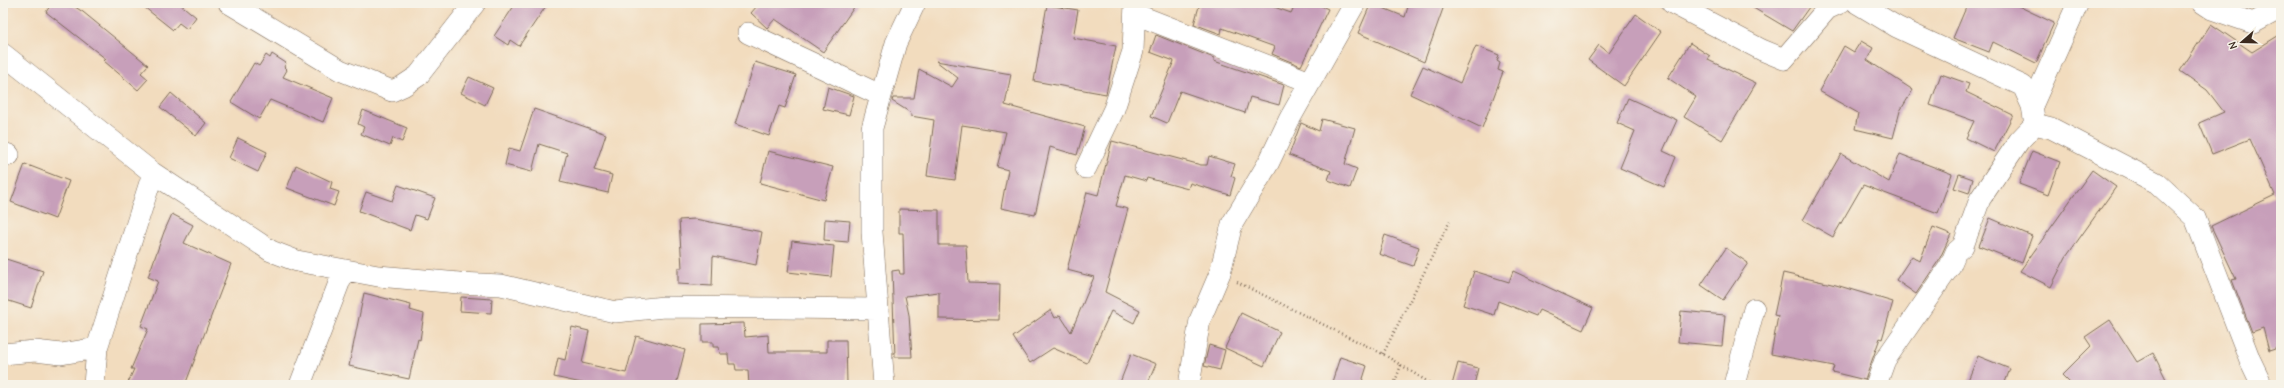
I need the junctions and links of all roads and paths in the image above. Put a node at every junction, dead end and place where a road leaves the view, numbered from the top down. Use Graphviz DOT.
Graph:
graph roads {
  1 [pos="229,3"];
  2 [pos="475,3"];
  3 [pos="915,3"];
  4 [pos="1355,3"];
  5 [pos="1672,3"];
  6 [pos="1840,3"];
  7 [pos="1857,3"];
  8 [pos="2078,3"];
  9 [pos="2202,3"];
  10 [pos="1135,8"];
  11 [pos="2281,8"];
  12 [pos="748,33"];
  13 [pos="3,54"];
  14 [pos="1310,82"];
  15 [pos="880,95"];
  16 [pos="2034,115"];
  17 [pos="1086,168"];
  18 [pos="153,173"];
  19 [pos="1451,219"];
  20 [pos="344,270"];
  21 [pos="1220,273"];
  22 [pos="877,309"];
  23 [pos="1754,309"];
  24 [pos="98,348"];
  25 [pos="3,354"];
  26 [pos="1383,354"];
  27 [pos="1401,365"];
  28 [pos="94,385"];
  29 [pos="300,385"];
  30 [pos="884,385"];
  31 [pos="1189,385"];
  32 [pos="1394,385"];
  33 [pos="1433,385"];
  34 [pos="1734,385"];
  35 [pos="1876,385"];
  36 [pos="2262,385"];
  1 -- 2 [label="street"];
  3 -- 15 [label="street"];
  4 -- 14 [label="street"];
  5 -- 6 [label="street"];
  7 -- 16 [label="street"];
  8 -- 16 [label="street"];
  9 -- 11 [label="street"];
  10 -- 14 [label="street"];
  10 -- 17 [label="street"];
  12 -- 15 [label="street"];
  13 -- 18 [label="street"];
  14 -- 21 [label="street"];
  15 -- 22 [label="street"];
  16 -- 35 [label="street"];
  16 -- 36 [label="street"];
  18 -- 20 [label="street"];
  18 -- 24 [label="street"];
  19 -- 26 [label="path"];
  20 -- 22 [label="street"];
  20 -- 29 [label="street"];
  21 -- 26 [label="path"];
  21 -- 31 [label="street"];
  22 -- 30 [label="street"];
  23 -- 34 [label="street"];
  24 -- 25 [label="street"];
  24 -- 28 [label="street"];
  26 -- 27 [label="path"];
  27 -- 32 [label="path"];
  27 -- 33 [label="path"];
}
